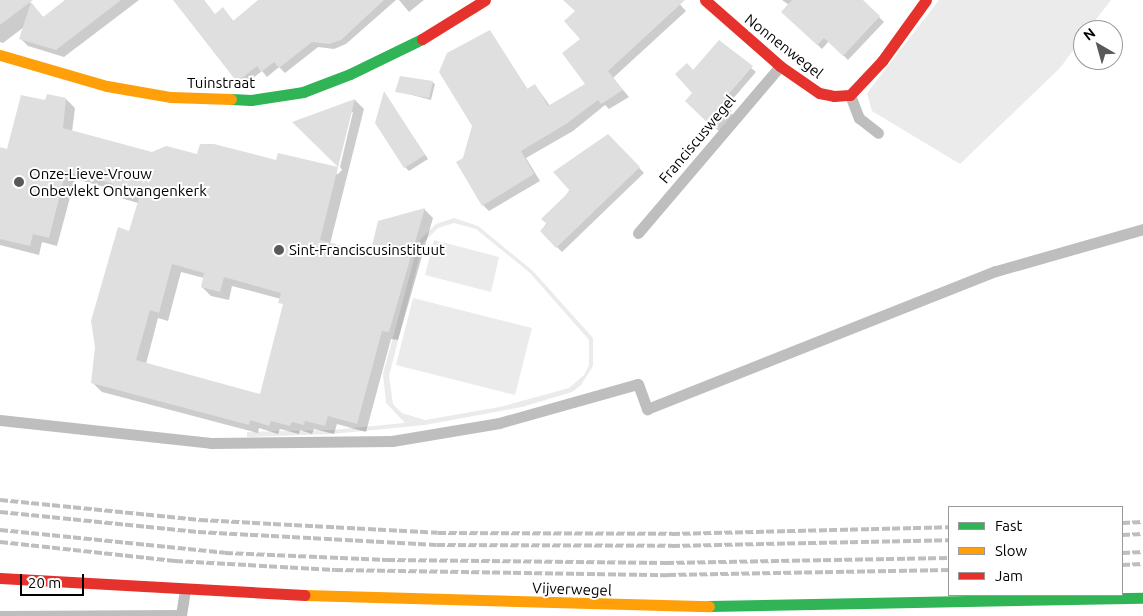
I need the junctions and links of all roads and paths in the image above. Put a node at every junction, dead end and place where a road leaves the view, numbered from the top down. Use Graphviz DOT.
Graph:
graph roads {
  1 [pos="485,0"];
  2 [pos="705,0"];
  3 [pos="926,0"];
  4 [pos="1,55"];
  5 [pos="780,66"];
  6 [pos="850,95"];
  7 [pos="878,133"];
  8 [pos="1143,229"];
  9 [pos="638,233"];
  10 [pos="0,420"];
  11 [pos="0,578"];
  12 [pos="185,589"];
  13 [pos="1143,598"];
  14 [pos="0,616"];
  1 -- 4 [label="street, Tuinstraat"];
  2 -- 5 [label="street, Nonnenwegel"];
  3 -- 6 [label="street"];
  5 -- 6 [label="street, Nonnenwegel"];
  5 -- 9 [label="lane, Franciscuswegel"];
  6 -- 7 [label="lane"];
  8 -- 10 [label="lane"];
  11 -- 12 [label="street, Vijverwegel"];
  12 -- 13 [label="street, Vijverwegel"];
  12 -- 14 [label="lane"];
}
